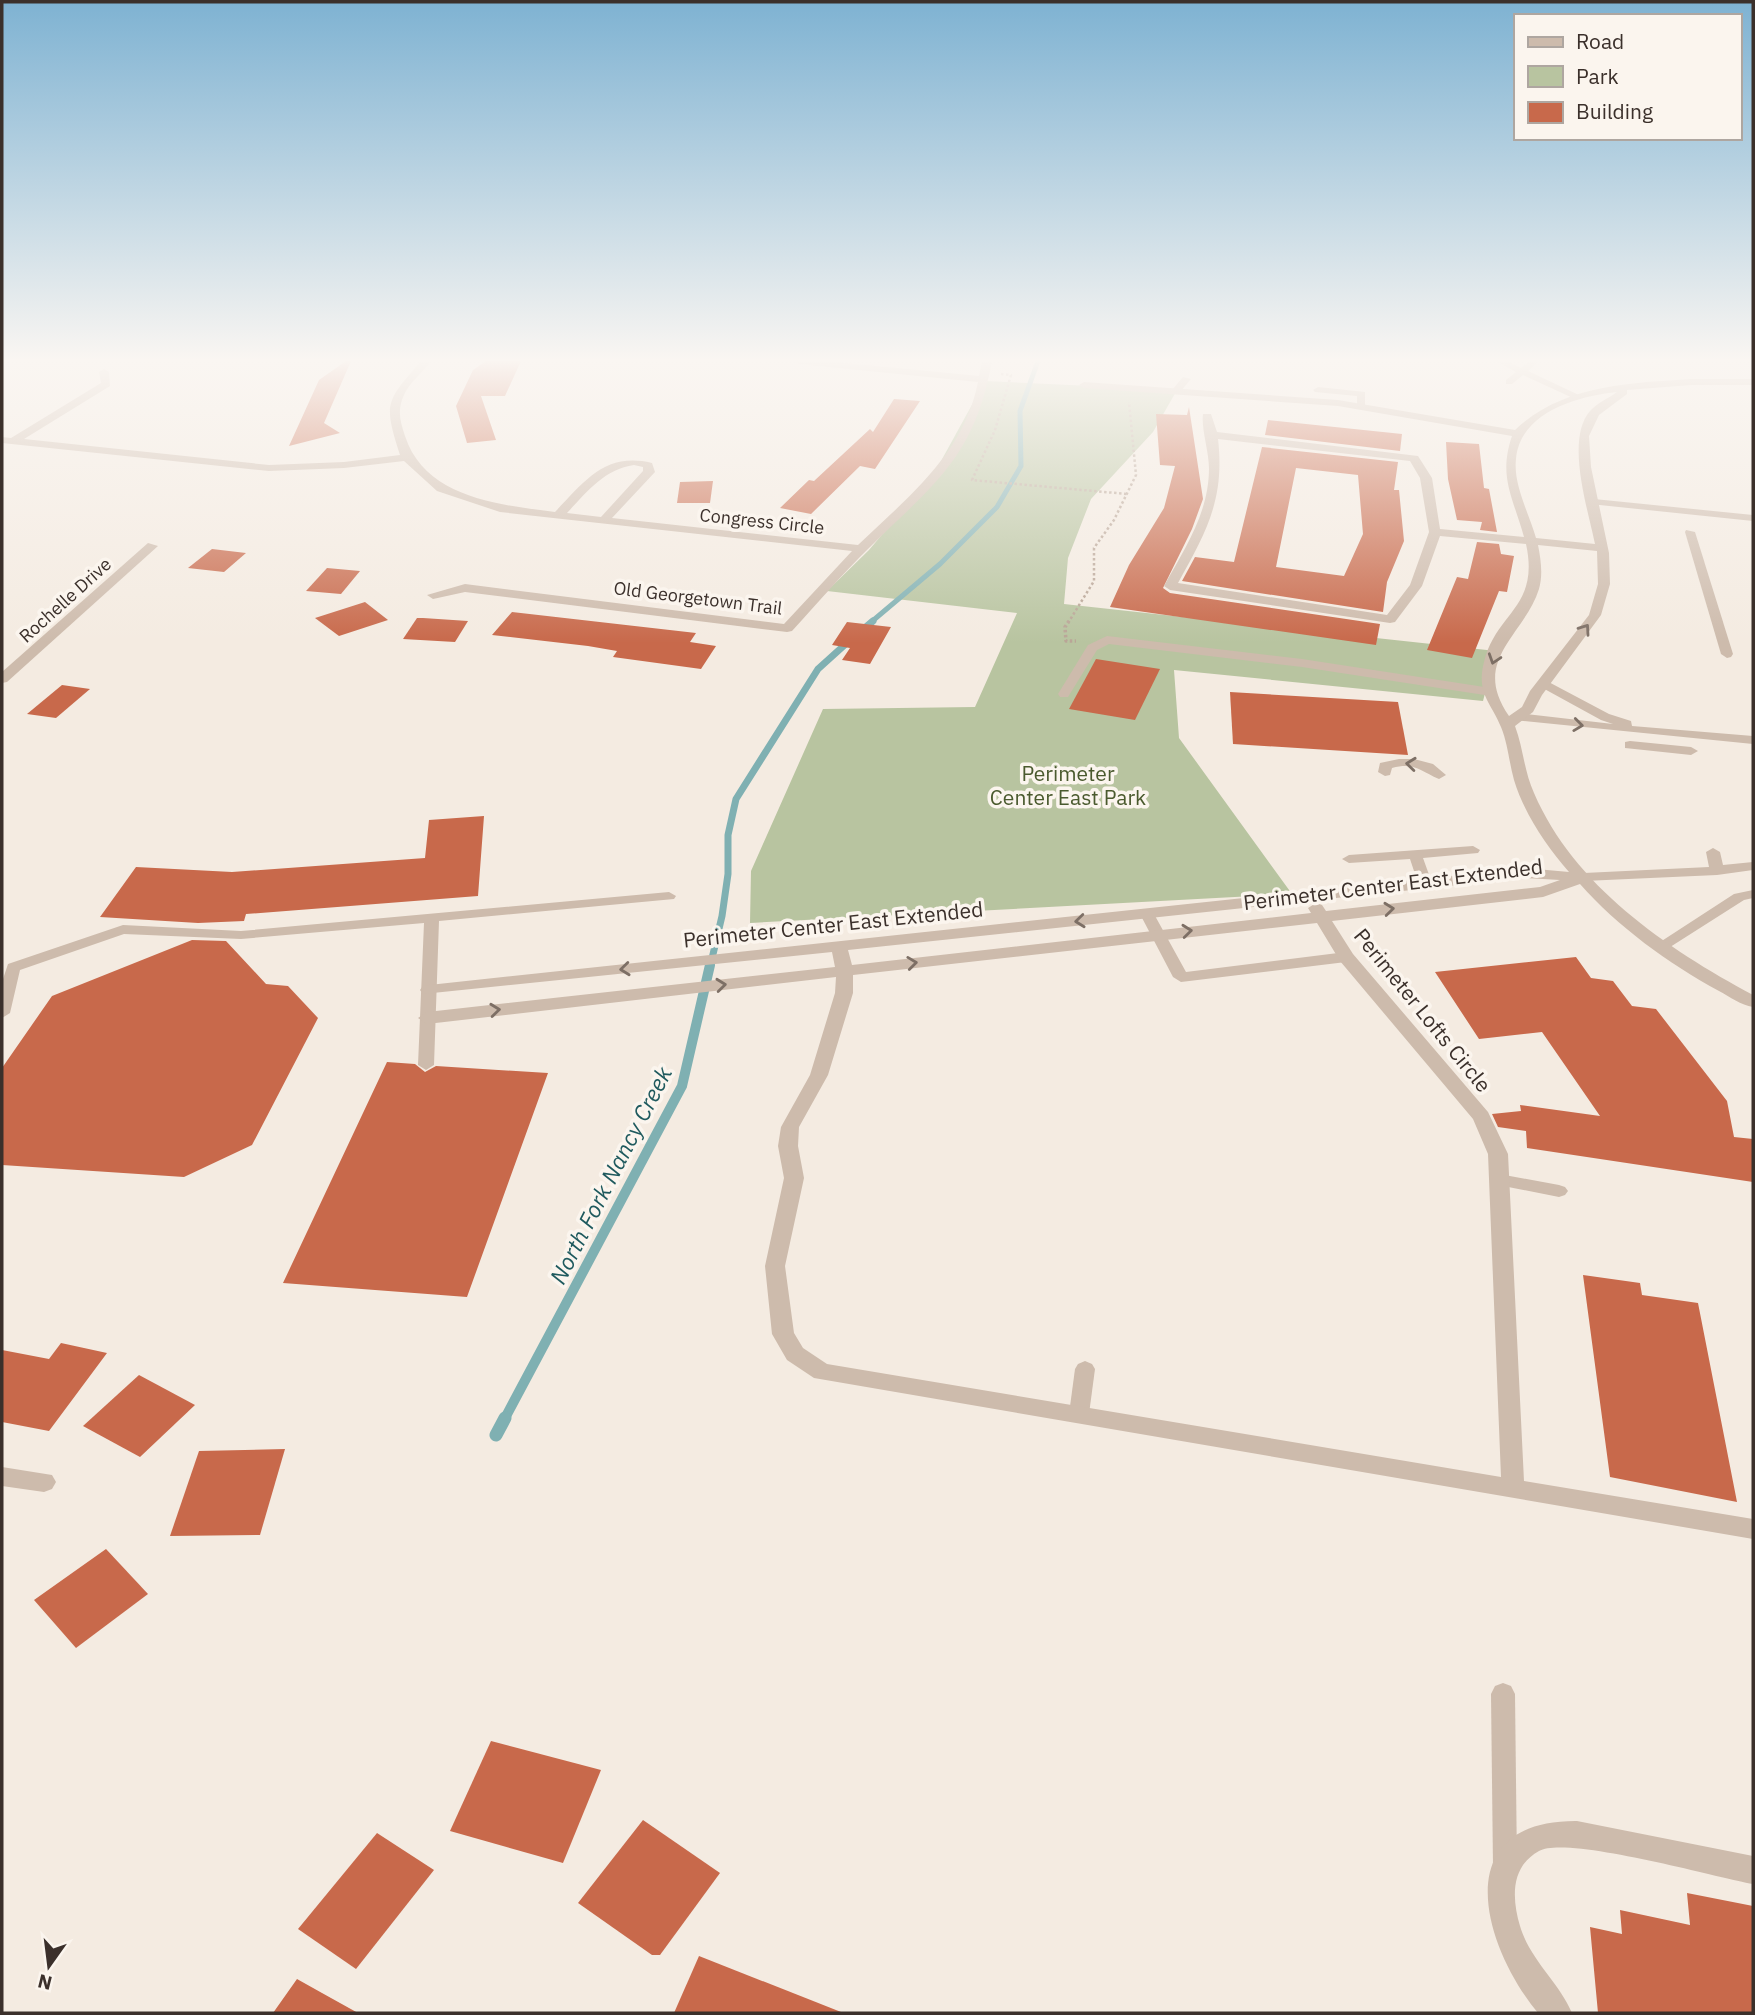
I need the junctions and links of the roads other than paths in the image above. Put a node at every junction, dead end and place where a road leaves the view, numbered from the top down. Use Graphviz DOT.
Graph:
graph roads {
  1 [pos="144,455"];
  2 [pos="954,455"];
  3 [pos="1216,455"];
  4 [pos="1388,455"];
  5 [pos="1511,455"];
  6 [pos="1585,455"];
  7 [pos="406,457"];
  8 [pos="1594,502"];
  9 [pos="557,516"];
  10 [pos="1753,518"];
  11 [pos="603,521"];
  12 [pos="1435,532"];
  13 [pos="1690,532"];
  14 [pos="1531,541"];
  15 [pos="152,546"];
  16 [pos="1602,548"];
  17 [pos="862,549"];
  18 [pos="433,595"];
  19 [pos="1727,654"];
  20 [pos="2,678"];
  21 [pos="1543,683"];
  22 [pos="1491,692"];
  23 [pos="1063,694"];
  24 [pos="1512,721"];
  25 [pos="1640,729"];
  26 [pos="1751,736"];
  27 [pos="1630,745"];
  28 [pos="1691,751"];
  29 [pos="1385,772"];
  30 [pos="1439,775"];
  31 [pos="1473,850"];
  32 [pos="1713,852"];
  33 [pos="1416,857"];
  34 [pos="1349,859"];
  35 [pos="1753,866"];
  36 [pos="1717,870"];
  37 [pos="1584,877"];
  38 [pos="1425,883"];
  39 [pos="1753,894"];
  40 [pos="669,896"];
  41 [pos="1309,896"];
  42 [pos="1147,914"];
  43 [pos="432,916"];
  44 [pos="1321,916"];
  45 [pos="1158,934"];
  46 [pos="839,946"];
  47 [pos="1662,946"];
  48 [pos="1346,957"];
  49 [pos="845,971"];
  50 [pos="429,990"];
  51 [pos="1753,1002"];
  52 [pos="2,1013"];
  53 [pos="427,1018"];
  54 [pos="426,1065"];
  55 [pos="1499,1180"];
  56 [pos="1559,1191"];
  57 [pos="1086,1368"];
  58 [pos="1079,1414"];
  59 [pos="2,1476"];
  60 [pos="44,1482"];
  61 [pos="1513,1487"];
  62 [pos="1753,1529"];
  63 [pos="1503,1694"];
  64 [pos="1505,1869"];
  65 [pos="1753,1870"];
  66 [pos="1557,2013"];
  1 -- 7 [label="street"];
  2 -- 17 [label="street, Old Georgetown Trail"];
  3 -- 12 [label="street"];
  4 -- 12 [label="street"];
  5 -- 14 [label="street"];
  6 -- 8 [label="street"];
  7 -- 9 [label="street, Congress Circle"];
  8 -- 10 [label="lane"];
  8 -- 16 [label="street"];
  9 -- 11 [label="street, Congress Circle"];
  9 -- 11 [label="street"];
  11 -- 17 [label="street, Congress Circle"];
  12 -- 14 [label="street"];
  13 -- 19 [label="lane"];
  14 -- 16 [label="street"];
  14 -- 22 [label="street, one-way"];
  15 -- 20 [label="street, Rochelle Drive"];
  21 -- 16 [label="street, one-way"];
  17 -- 18 [label="street, Old Georgetown Trail"];
  21 -- 24 [label="street"];
  21 -- 25 [label="lane"];
  22 -- 23 [label="lane"];
  22 -- 24 [label="street"];
  24 -- 25 [label="lane, one-way"];
  24 -- 37 [label="street"];
  25 -- 26 [label="lane"];
  27 -- 28 [label="lane"];
  30 -- 29 [label="lane, one-way"];
  31 -- 33 [label="lane"];
  32 -- 36 [label="lane"];
  33 -- 34 [label="lane"];
  33 -- 38 [label="lane"];
  35 -- 36 [label="lane"];
  36 -- 37 [label="lane"];
  37 -- 38 [label="street, Perimeter Center East Extended"];
  44 -- 37 [label="street, Perimeter Center East Extended, one-way"];
  37 -- 47 [label="street"];
  38 -- 41 [label="street, Perimeter Center East Extended"];
  39 -- 47 [label="lane"];
  40 -- 43 [label="lane"];
  41 -- 42 [label="street, Perimeter Center East Extended"];
  41 -- 44 [label="street, Perimeter Lofts Circle"];
  42 -- 45 [label="lane"];
  42 -- 46 [label="street, Perimeter Center East Extended, one-way"];
  43 -- 50 [label="lane"];
  43 -- 52 [label="lane"];
  45 -- 44 [label="street, Perimeter Center East Extended, one-way"];
  44 -- 48 [label="street, Perimeter Lofts Circle"];
  45 -- 48 [label="lane"];
  49 -- 45 [label="street, Perimeter Center East Extended, one-way"];
  46 -- 49 [label="street"];
  46 -- 50 [label="street, Perimeter Center East Extended, one-way"];
  47 -- 51 [label="street"];
  48 -- 55 [label="street, Perimeter Lofts Circle"];
  53 -- 49 [label="street, Perimeter Center East Extended, one-way"];
  49 -- 58 [label="street"];
  50 -- 53 [label="lane"];
  53 -- 54 [label="lane"];
  55 -- 56 [label="lane"];
  55 -- 61 [label="street, Perimeter Lofts Circle"];
  57 -- 58 [label="lane"];
  58 -- 61 [label="street"];
  59 -- 60 [label="street"];
  61 -- 62 [label="street"];
  63 -- 64 [label="lane"];
  64 -- 65 [label="street"];
  64 -- 66 [label="street"];
}
